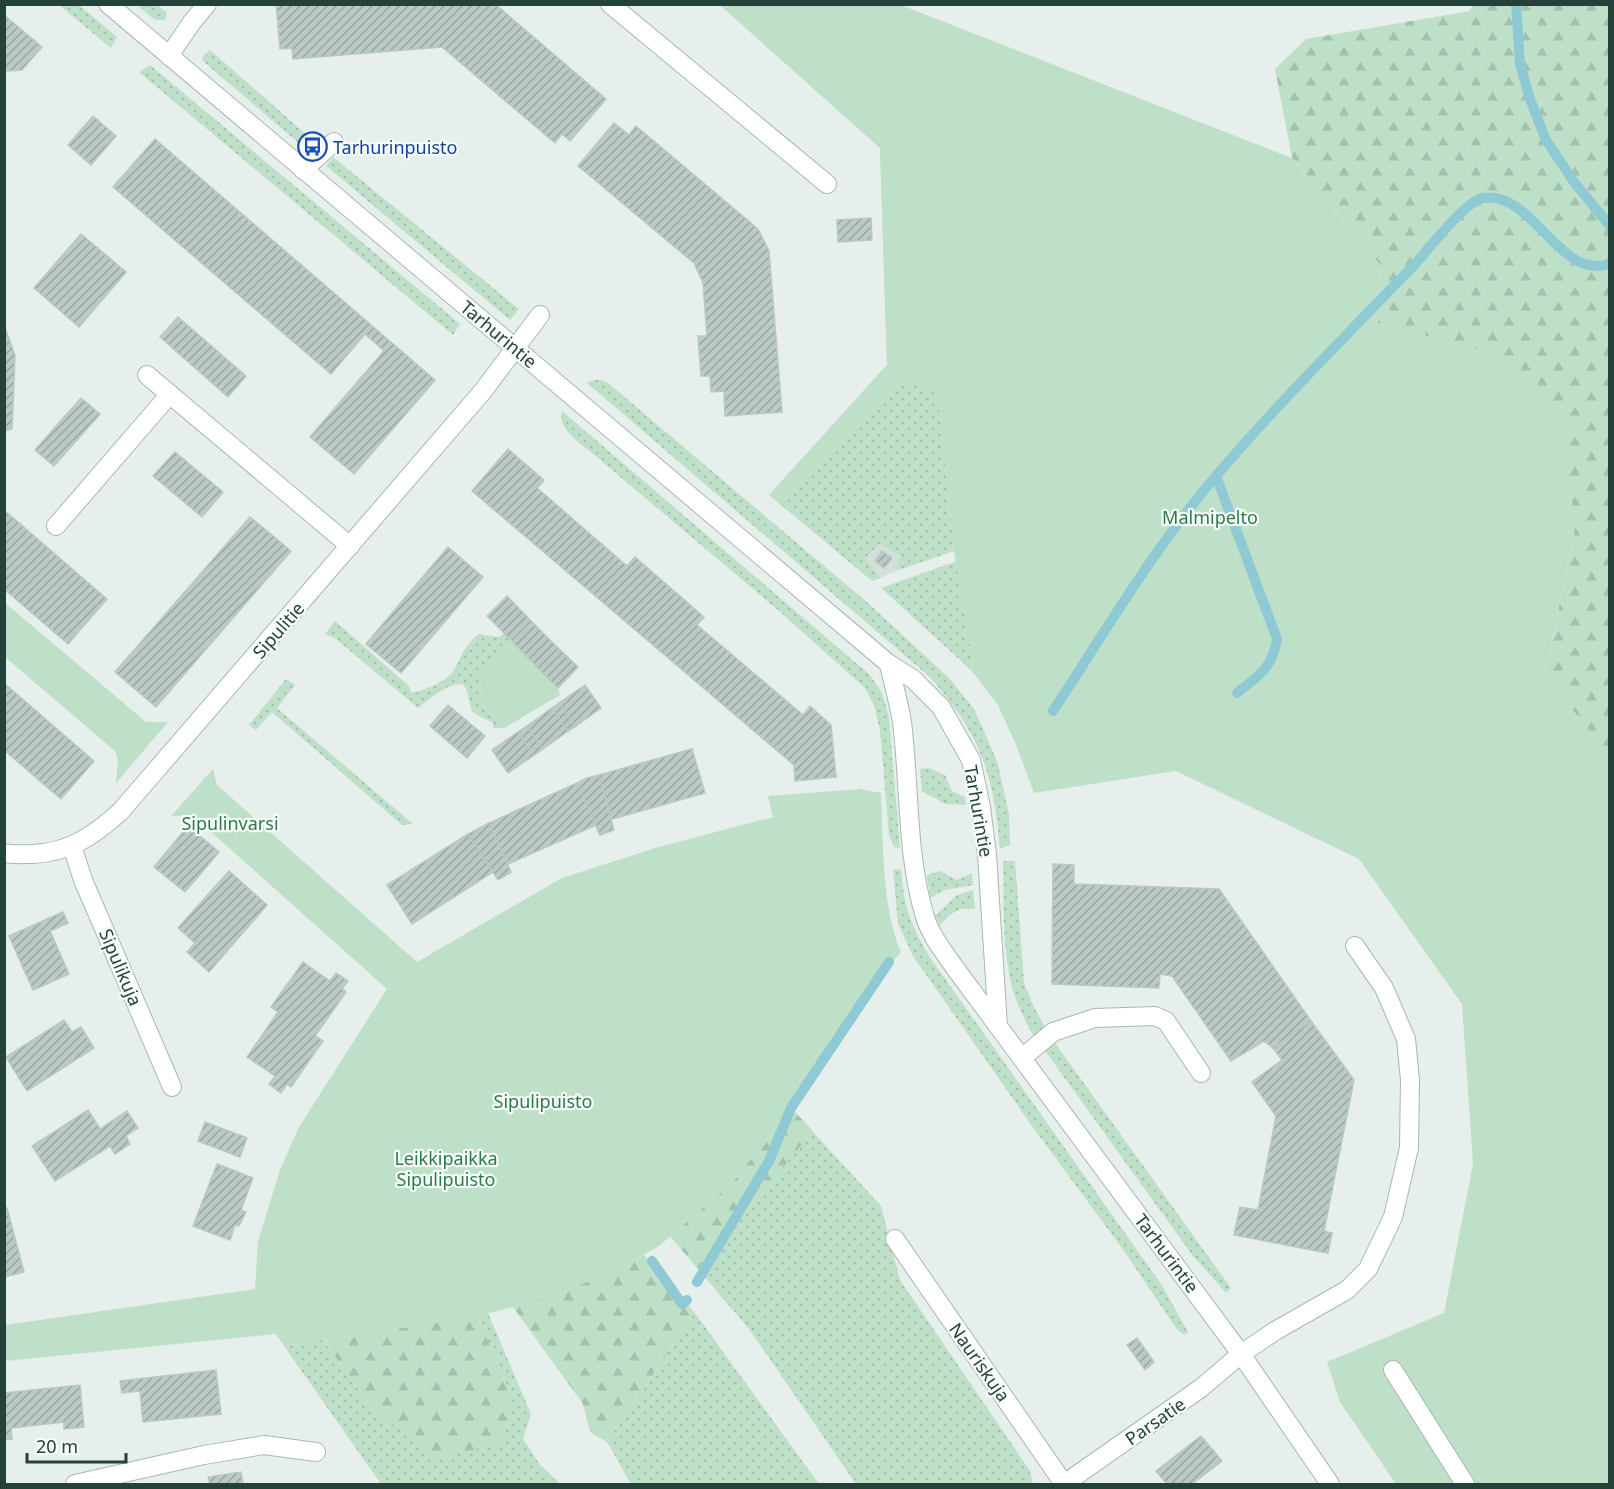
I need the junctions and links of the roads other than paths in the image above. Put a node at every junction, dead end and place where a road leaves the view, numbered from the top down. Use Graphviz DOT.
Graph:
graph roads {
  1 [pos="108,4"];
  2 [pos="207,4"];
  3 [pos="610,4"];
  4 [pos="168,56"];
  5 [pos="334,142"];
  6 [pos="303,170"];
  7 [pos="827,184"];
  8 [pos="540,315"];
  9 [pos="516,348"];
  10 [pos="147,375"];
  11 [pos="170,394"];
  12 [pos="56,526"];
  13 [pos="350,546"];
  14 [pos="889,664"];
  15 [pos="72,846"];
  16 [pos="4,853"];
  17 [pos="1355,946"];
  18 [pos="998,1026"];
  19 [pos="1022,1058"];
  20 [pos="1201,1073"];
  21 [pos="172,1087"];
  22 [pos="895,1239"];
  23 [pos="1241,1354"];
  24 [pos="1393,1370"];
  25 [pos="316,1452"];
  26 [pos="75,1485"];
  27 [pos="1064,1485"];
  28 [pos="1329,1485"];
  29 [pos="1465,1485"];
  1 -- 4 [label="street, Tarhurintie"];
  2 -- 4 [label="street"];
  3 -- 7 [label="street"];
  4 -- 6 [label="street, Tarhurintie"];
  5 -- 6 [label="street"];
  6 -- 9 [label="street, Tarhurintie"];
  8 -- 9 [label="street, Sipulitie"];
  9 -- 13 [label="street, Sipulitie"];
  9 -- 14 [label="street, Tarhurintie"];
  10 -- 11 [label="street"];
  11 -- 12 [label="street"];
  11 -- 13 [label="street"];
  13 -- 15 [label="street, Sipulitie"];
  14 -- 18 [label="street, Tarhurintie"];
  14 -- 18 [label="street, Tarhurintie"];
  15 -- 16 [label="street, Sipulitie"];
  15 -- 21 [label="street, Sipulikuja"];
  17 -- 23 [label="street, Parsatie"];
  18 -- 19 [label="street, Tarhurintie"];
  19 -- 20 [label="street"];
  19 -- 23 [label="street, Tarhurintie"];
  22 -- 27 [label="street, Nauriskuja"];
  23 -- 27 [label="street, Parsatie"];
  23 -- 28 [label="street, Tarhurintie"];
  24 -- 29 [label="street"];
  25 -- 26 [label="street"];
}
